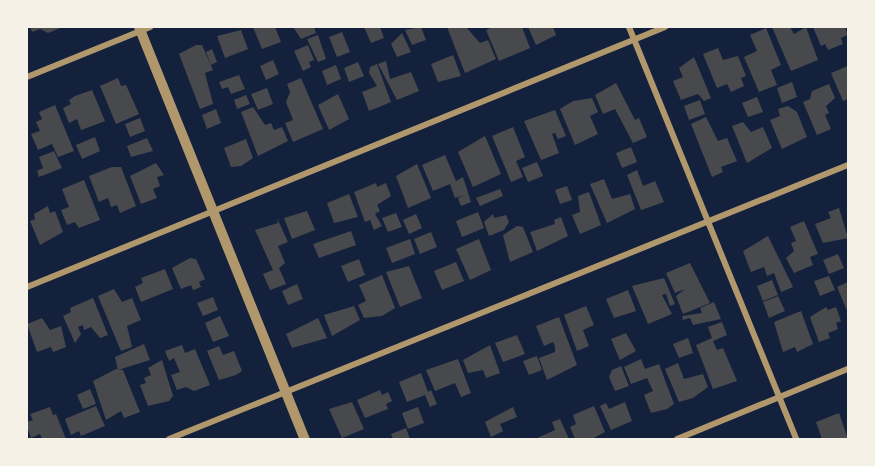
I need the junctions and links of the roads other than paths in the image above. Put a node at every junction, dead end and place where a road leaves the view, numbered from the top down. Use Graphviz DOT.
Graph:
graph roads {
  1 [pos="629,27"];
  2 [pos="665,27"];
  3 [pos="144,28"];
  4 [pos="634,39"];
  5 [pos="27,76"];
  6 [pos="848,165"];
  7 [pos="215,211"];
  8 [pos="708,221"];
  9 [pos="27,287"];
  10 [pos="848,369"];
  11 [pos="286,392"];
  12 [pos="779,398"];
  13 [pos="169,439"];
  14 [pos="305,439"];
  15 [pos="677,439"];
  16 [pos="796,439"];
  1 -- 4 [label="street"];
  2 -- 4 [label="street"];
  3 -- 5 [label="street"];
  3 -- 7 [label="street"];
  4 -- 7 [label="street"];
  4 -- 8 [label="street"];
  6 -- 8 [label="street"];
  7 -- 9 [label="street"];
  7 -- 11 [label="street"];
  8 -- 11 [label="street"];
  8 -- 12 [label="street"];
  10 -- 12 [label="street"];
  11 -- 13 [label="street"];
  11 -- 14 [label="street"];
  12 -- 15 [label="street"];
  12 -- 16 [label="street"];
}
